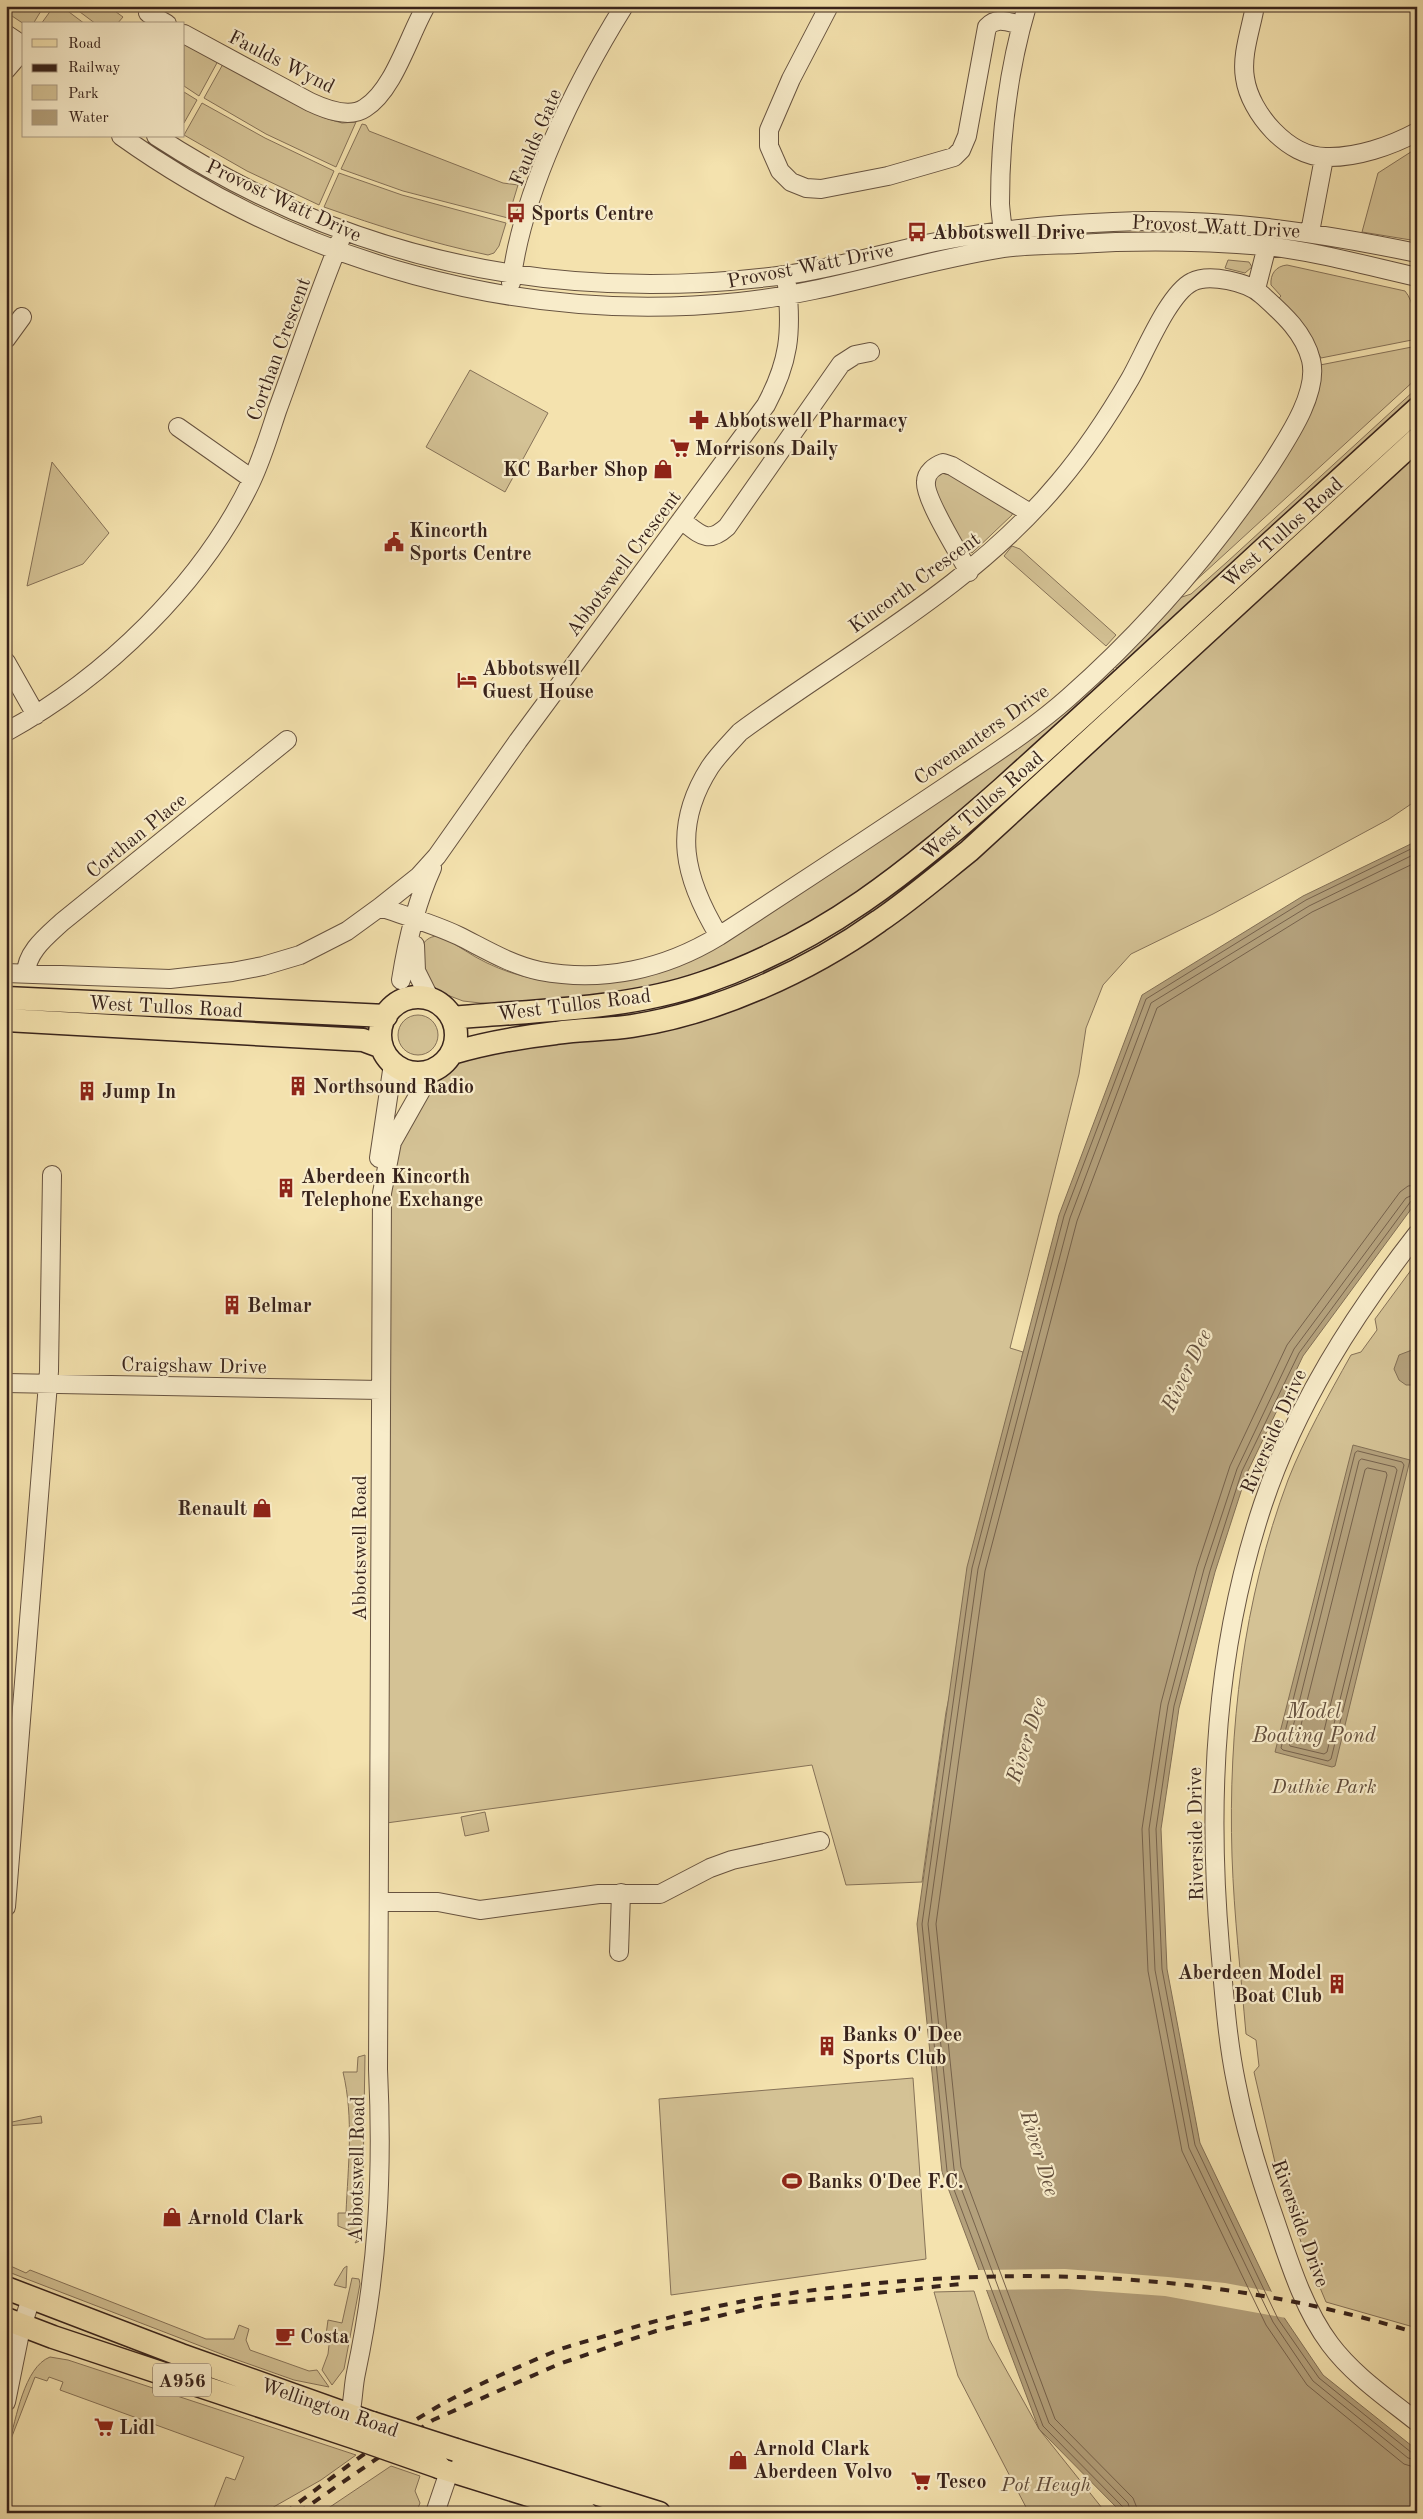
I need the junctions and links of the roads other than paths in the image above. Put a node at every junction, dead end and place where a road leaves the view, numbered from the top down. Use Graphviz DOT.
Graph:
graph roads {
  1 [pos="426,6"];
  2 [pos="624,6"];
  3 [pos="829,6"];
  4 [pos="1026,6"];
  5 [pos="1255,6"];
  6 [pos="147,14"];
  7 [pos="163,22"];
  8 [pos="1021,25"];
  9 [pos="6,34"];
  10 [pos="185,35"];
  11 [pos="16,58"];
  12 [pos="1417,132"];
  13 [pos="124,138"];
  14 [pos="159,138"];
  15 [pos="1324,158"];
  16 [pos="344,232"];
  17 [pos="1310,232"];
  18 [pos="1004,240"];
  19 [pos="1267,246"];
  20 [pos="336,252"];
  21 [pos="1417,253"];
  22 [pos="512,274"];
  23 [pos="786,275"];
  24 [pos="1417,277"];
  25 [pos="1256,289"];
  26 [pos="510,294"];
  27 [pos="788,295"];
  28 [pos="22,317"];
  29 [pos="6,339"];
  30 [pos="870,352"];
  31 [pos="1417,409"];
  32 [pos="178,427"];
  33 [pos="1417,439"];
  34 [pos="252,480"];
  35 [pos="1030,513"];
  36 [pos="681,520"];
  37 [pos="969,572"];
  38 [pos="6,662"];
  39 [pos="36,715"];
  40 [pos="6,732"];
  41 [pos="287,740"];
  42 [pos="437,856"];
  43 [pos="380,907"];
  44 [pos="415,920"];
  45 [pos="719,936"];
  46 [pos="6,973"];
  47 [pos="26,974"];
  48 [pos="401,980"];
  49 [pos="6,998"];
  50 [pos="430,999"];
  51 [pos="386,1016"];
  52 [pos="452,1018"];
  53 [pos="6,1020"];
  54 [pos="452,1053"];
  55 [pos="388,1056"];
  56 [pos="432,1071"];
  57 [pos="52,1175"];
  58 [pos="382,1193"];
  59 [pos="1417,1234"];
  60 [pos="6,1383"];
  61 [pos="48,1383"];
  62 [pos="381,1390"];
  63 [pos="820,1841"];
  64 [pos="620,1894"];
  65 [pos="380,1902"];
  66 [pos="6,1907"];
  67 [pos="619,1952"];
  68 [pos="6,2288"];
  69 [pos="31,2298"];
  70 [pos="14,2322"];
  71 [pos="6,2402"];
  72 [pos="1417,2422"];
  73 [pos="356,2428"];
  74 [pos="448,2462"];
  75 [pos="435,2513"];
  76 [pos="586,2513"];
  77 [pos="659,2513"];
  1 -- 10 [label="street, Faulds Wynd"];
  2 -- 22 [label="street, Faulds Gate"];
  3 -- 8 [label="street"];
  4 -- 8 [label="street"];
  5 -- 15 [label="street"];
  6 -- 7 [label="street"];
  8 -- 18 [label="street"];
  9 -- 11 [label="street"];
  12 -- 15 [label="street"];
  13 -- 20 [label="street, Provost Watt Drive"];
  14 -- 16 [label="street, Provost Watt Drive"];
  15 -- 17 [label="street"];
  16 -- 20 [label="street, Corthan Crescent"];
  16 -- 22 [label="street, Provost Watt Drive"];
  17 -- 18 [label="street, Provost Watt Drive"];
  17 -- 19 [label="street"];
  17 -- 21 [label="street, Provost Watt Drive"];
  18 -- 19 [label="street, Provost Watt Drive"];
  18 -- 23 [label="street, Provost Watt Drive"];
  18 -- 27 [label="street, Provost Watt Drive"];
  19 -- 24 [label="street, Provost Watt Drive"];
  19 -- 25 [label="street"];
  20 -- 26 [label="street, Provost Watt Drive"];
  20 -- 34 [label="street, Corthan Crescent"];
  22 -- 23 [label="street, Provost Watt Drive"];
  22 -- 26 [label="street, Faulds Gate"];
  23 -- 27 [label="street, Abbotswell Crescent"];
  25 -- 35 [label="street, Kincorth Crescent"];
  25 -- 45 [label="street, Covenanters Drive"];
  26 -- 27 [label="street, Provost Watt Drive"];
  27 -- 36 [label="street, Abbotswell Crescent"];
  28 -- 29 [label="street"];
  30 -- 36 [label="street"];
  31 -- 52 [label="main road, West Tullos Road"];
  32 -- 34 [label="street"];
  33 -- 54 [label="main road, West Tullos Road"];
  34 -- 39 [label="street, Corthan Crescent"];
  35 -- 37 [label="street, Kincorth Crescent"];
  35 -- 37 [label="street"];
  36 -- 42 [label="street, Abbotswell Crescent"];
  37 -- 45 [label="street, Kincorth Crescent"];
  38 -- 39 [label="street"];
  39 -- 40 [label="street, Corthan Crescent"];
  41 -- 47 [label="street, Corthan Place"];
  42 -- 43 [label="street, Abbotswell Crescent"];
  42 -- 44 [label="street, Abbotswell Crescent"];
  43 -- 44 [label="street, Covenanters Drive"];
  43 -- 47 [label="street, Abbotswell Crescent"];
  44 -- 45 [label="street, Covenanters Drive"];
  44 -- 48 [label="street, Abbotswell Crescent"];
  44 -- 50 [label="street, Abbotswell Crescent"];
  46 -- 47 [label="street, Abbotswell Crescent"];
  49 -- 51 [label="main road, West Tullos Road"];
  50 -- 51 [label="main road"];
  50 -- 52 [label="main road"];
  51 -- 55 [label="main road"];
  52 -- 54 [label="main road"];
  53 -- 55 [label="main road, West Tullos Road"];
  54 -- 56 [label="main road"];
  55 -- 56 [label="main road"];
  55 -- 58 [label="street"];
  56 -- 58 [label="street"];
  57 -- 61 [label="street"];
  58 -- 62 [label="street, Abbotswell Road"];
  59 -- 72 [label="street, Riverside Drive"];
  60 -- 61 [label="street, Craigshaw Drive"];
  61 -- 62 [label="street, Craigshaw Drive"];
  61 -- 66 [label="street"];
  62 -- 65 [label="street, Abbotswell Road"];
  63 -- 64 [label="street"];
  64 -- 65 [label="street"];
  64 -- 67 [label="street"];
  65 -- 73 [label="street, Abbotswell Road"];
  68 -- 69 [label="main road, Wellington Road / A956"];
  69 -- 70 [label="street"];
  69 -- 73 [label="main road, Wellington Road / A956"];
  70 -- 71 [label="street"];
  70 -- 73 [label="main road, Wellington Road / A956"];
  73 -- 74 [label="main road, Wellington Road / A956, bridge"];
  74 -- 75 [label="street"];
  74 -- 76 [label="main road, Wellington Road / A956"];
  74 -- 77 [label="main road, Wellington Road / A956"];
}
